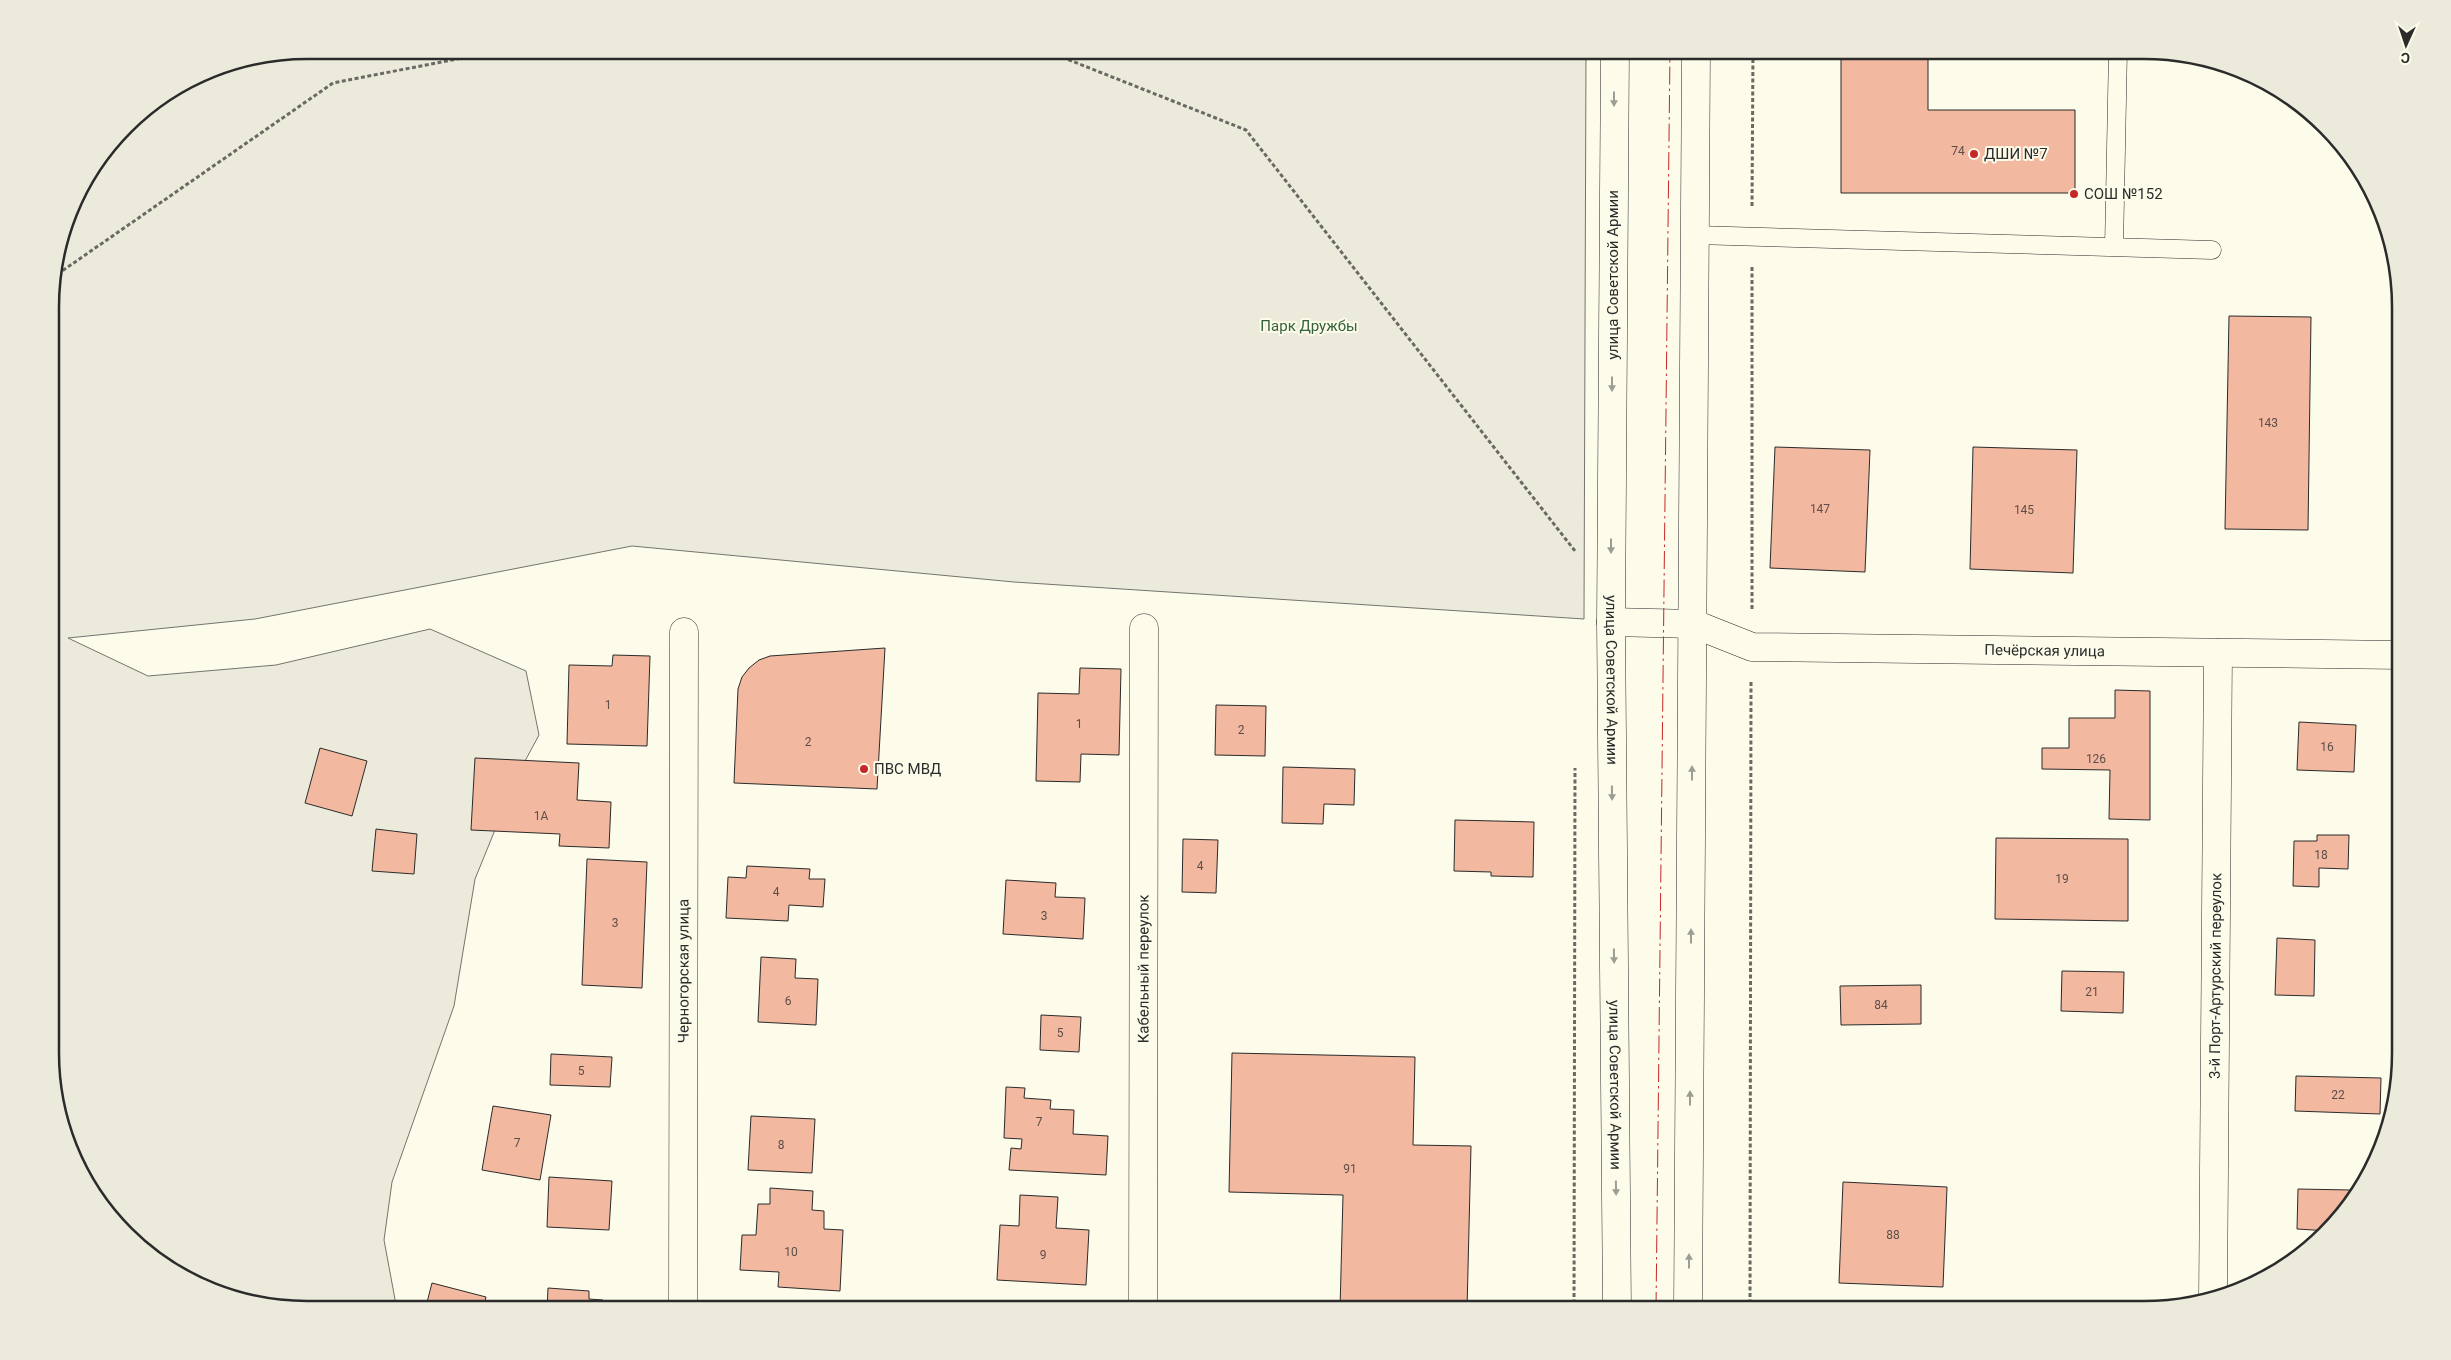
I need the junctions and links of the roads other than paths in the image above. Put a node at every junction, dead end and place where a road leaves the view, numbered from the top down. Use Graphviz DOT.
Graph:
graph roads {
  1 [pos="1614,59"];
  2 [pos="1696,59"];
  3 [pos="2118,59"];
  4 [pos="1696,235"];
  5 [pos="2114,247"];
  6 [pos="2212,250"];
  7 [pos="1610,622"];
  8 [pos="1694,624"];
  9 [pos="1144,628"];
  10 [pos="684,632"];
  11 [pos="2218,653"];
  12 [pos="2392,655"];
  13 [pos="2213,1291"];
  14 [pos="683,1301"];
  15 [pos="1143,1301"];
  16 [pos="1617,1301"];
  17 [pos="1688,1301"];
  1 -- 7 [label="street, улица Советской Армии, one-way"];
  2 -- 4 [label="street"];
  3 -- 5 [label="lane"];
  4 -- 5 [label="lane"];
  4 -- 8 [label="street"];
  5 -- 6 [label="lane"];
  7 -- 8 [label="street"];
  7 -- 16 [label="street, улица Советской Армии, one-way"];
  8 -- 11 [label="street, Печёрская улица"];
  17 -- 8 [label="street, one-way"];
  9 -- 15 [label="street, Кабельный переулок"];
  10 -- 14 [label="street, Черногорская улица"];
  11 -- 12 [label="street, Печёрская улица"];
  11 -- 13 [label="street, 3-й Порт-Артурский переулок"];
}
